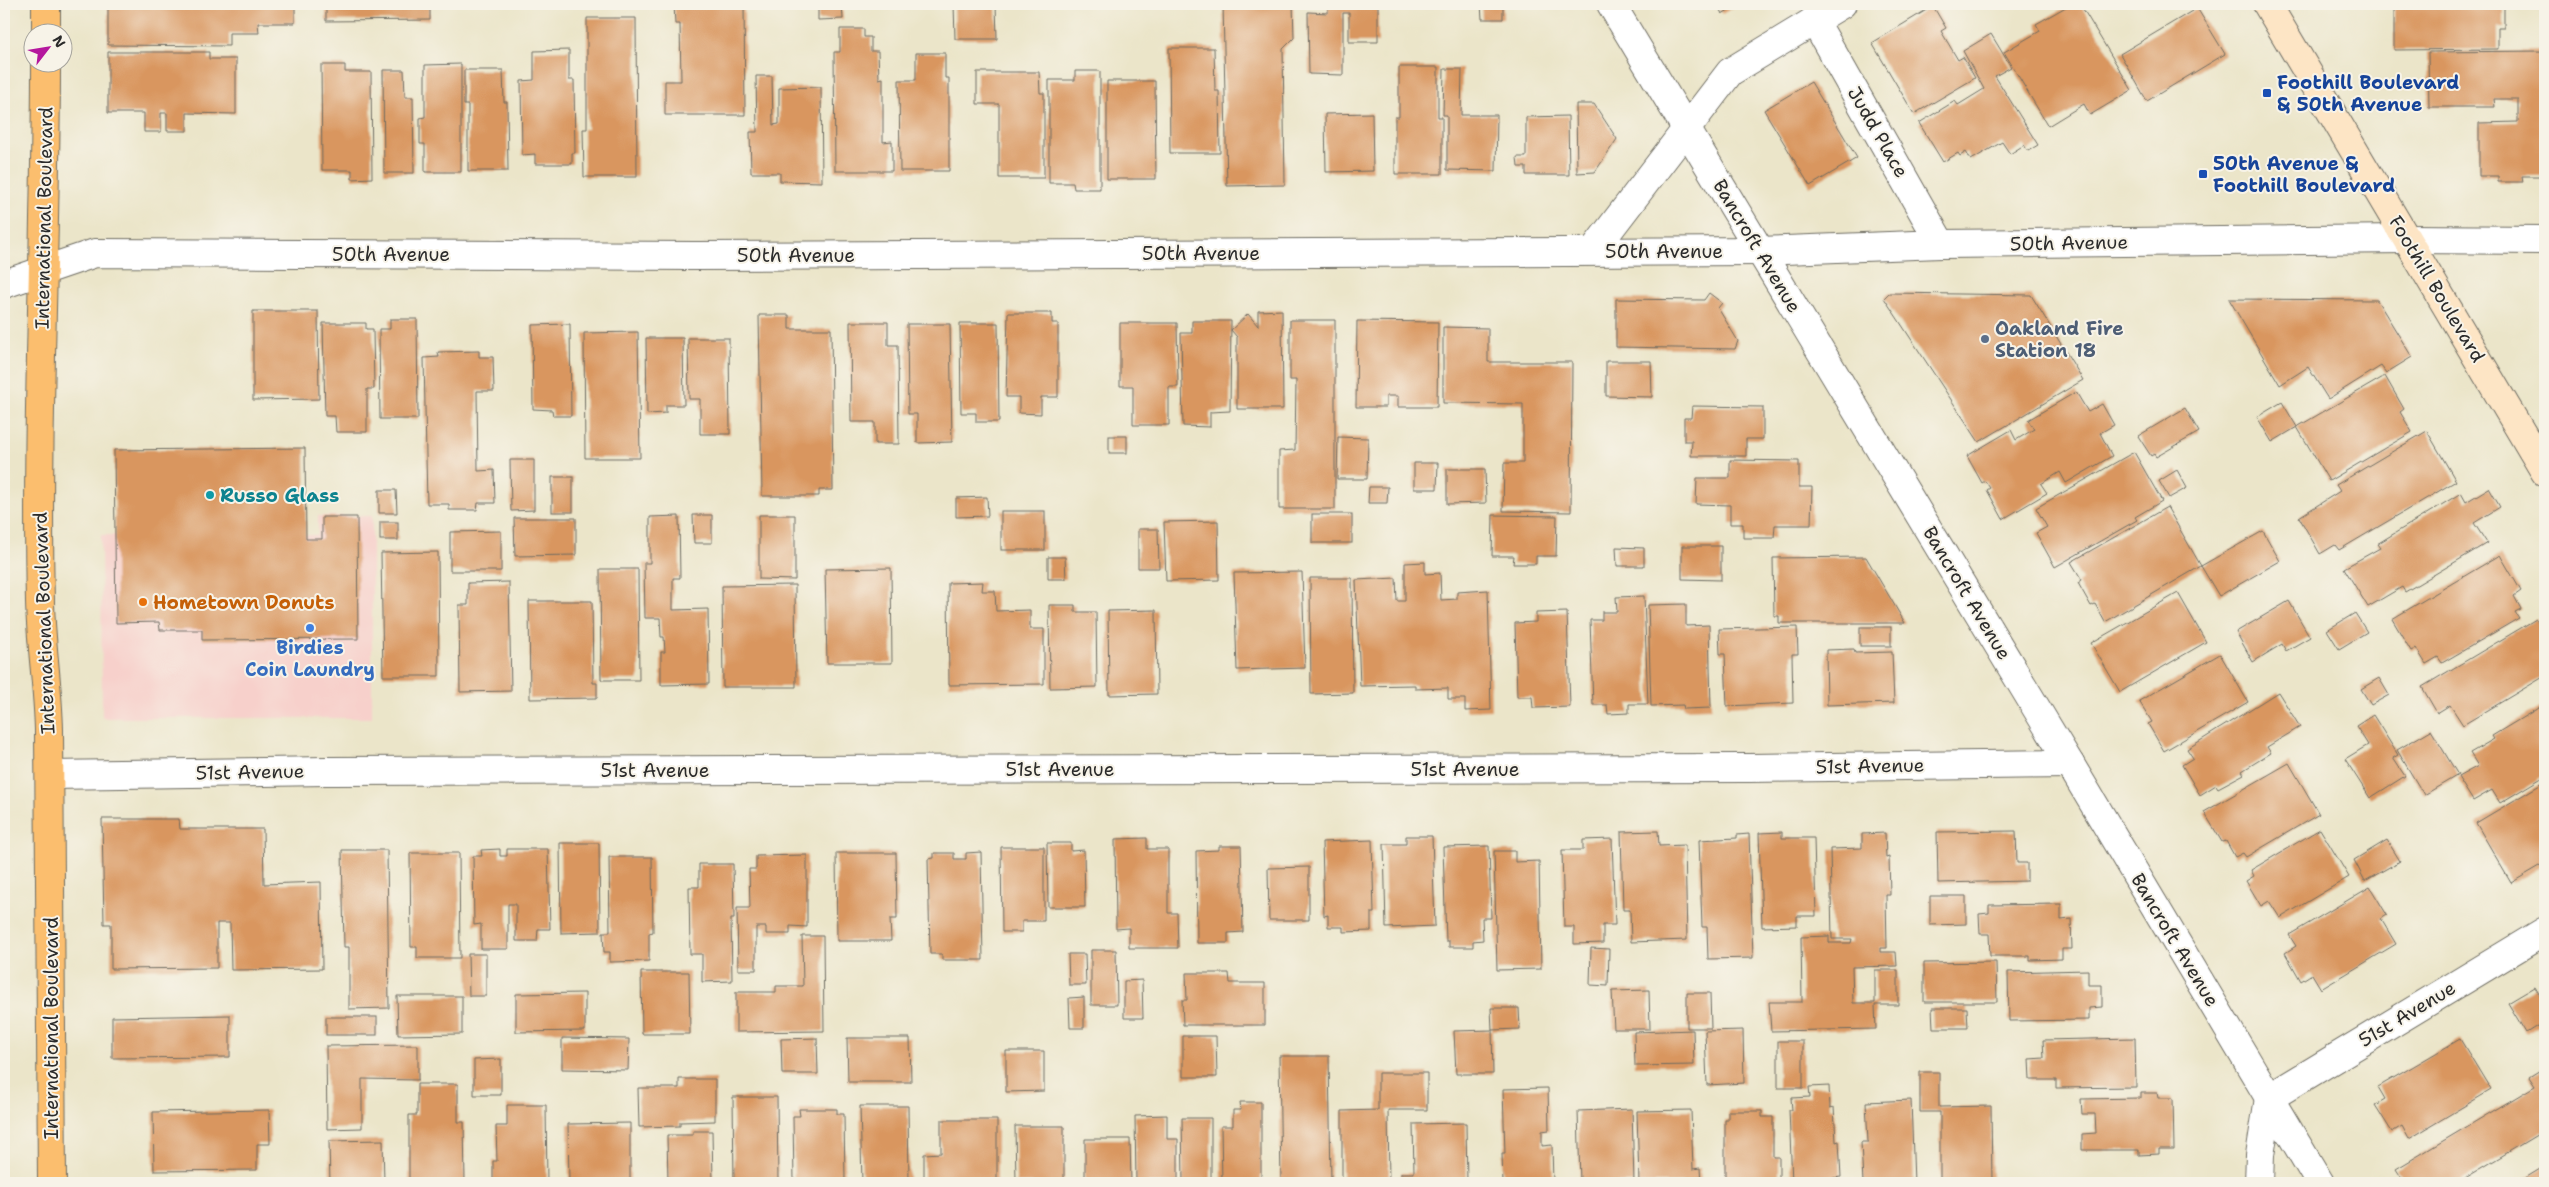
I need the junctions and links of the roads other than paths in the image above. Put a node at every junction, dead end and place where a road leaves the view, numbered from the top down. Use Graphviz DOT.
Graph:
graph roads {
  1 [pos="46,4"];
  2 [pos="1842,4"];
  3 [pos="2267,4"];
  4 [pos="1615,7"];
  5 [pos="1814,20"];
  6 [pos="46,22"];
  7 [pos="46,72"];
  8 [pos="1686,128"];
  9 [pos="2407,239"];
  10 [pos="2545,240"];
  11 [pos="1941,244"];
  12 [pos="1593,251"];
  13 [pos="1760,251"];
  14 [pos="43,270"];
  15 [pos="4,284"];
  16 [pos="2545,472"];
  17 [pos="2070,764"];
  18 [pos="50,775"];
  19 [pos="2545,931"];
  20 [pos="2269,1098"];
  21 [pos="52,1183"];
  22 [pos="2259,1183"];
  23 [pos="2320,1183"];
  1 -- 6 [label="main road"];
  2 -- 5 [label="street, 50th Avenue"];
  3 -- 9 [label="main road, Foothill Boulevard"];
  4 -- 8 [label="street, Bancroft Avenue"];
  5 -- 8 [label="street, 50th Avenue"];
  5 -- 11 [label="street, Judd Place"];
  7 -- 14 [label="main road, International Boulevard"];
  8 -- 12 [label="street, 50th Avenue"];
  8 -- 13 [label="street, Bancroft Avenue"];
  9 -- 10 [label="street, 50th Avenue"];
  9 -- 11 [label="street, 50th Avenue"];
  9 -- 16 [label="main road, Foothill Boulevard"];
  11 -- 13 [label="street, 50th Avenue"];
  12 -- 13 [label="street, 50th Avenue"];
  12 -- 14 [label="street, 50th Avenue"];
  13 -- 17 [label="street, Bancroft Avenue"];
  14 -- 15 [label="street, 50th Avenue"];
  14 -- 18 [label="main road, International Boulevard"];
  17 -- 18 [label="street, 51st Avenue"];
  17 -- 20 [label="street, Bancroft Avenue"];
  18 -- 21 [label="main road, International Boulevard"];
  19 -- 20 [label="street, 51st Avenue"];
  20 -- 22 [label="street"];
  20 -- 23 [label="street, Bancroft Avenue"];
}
